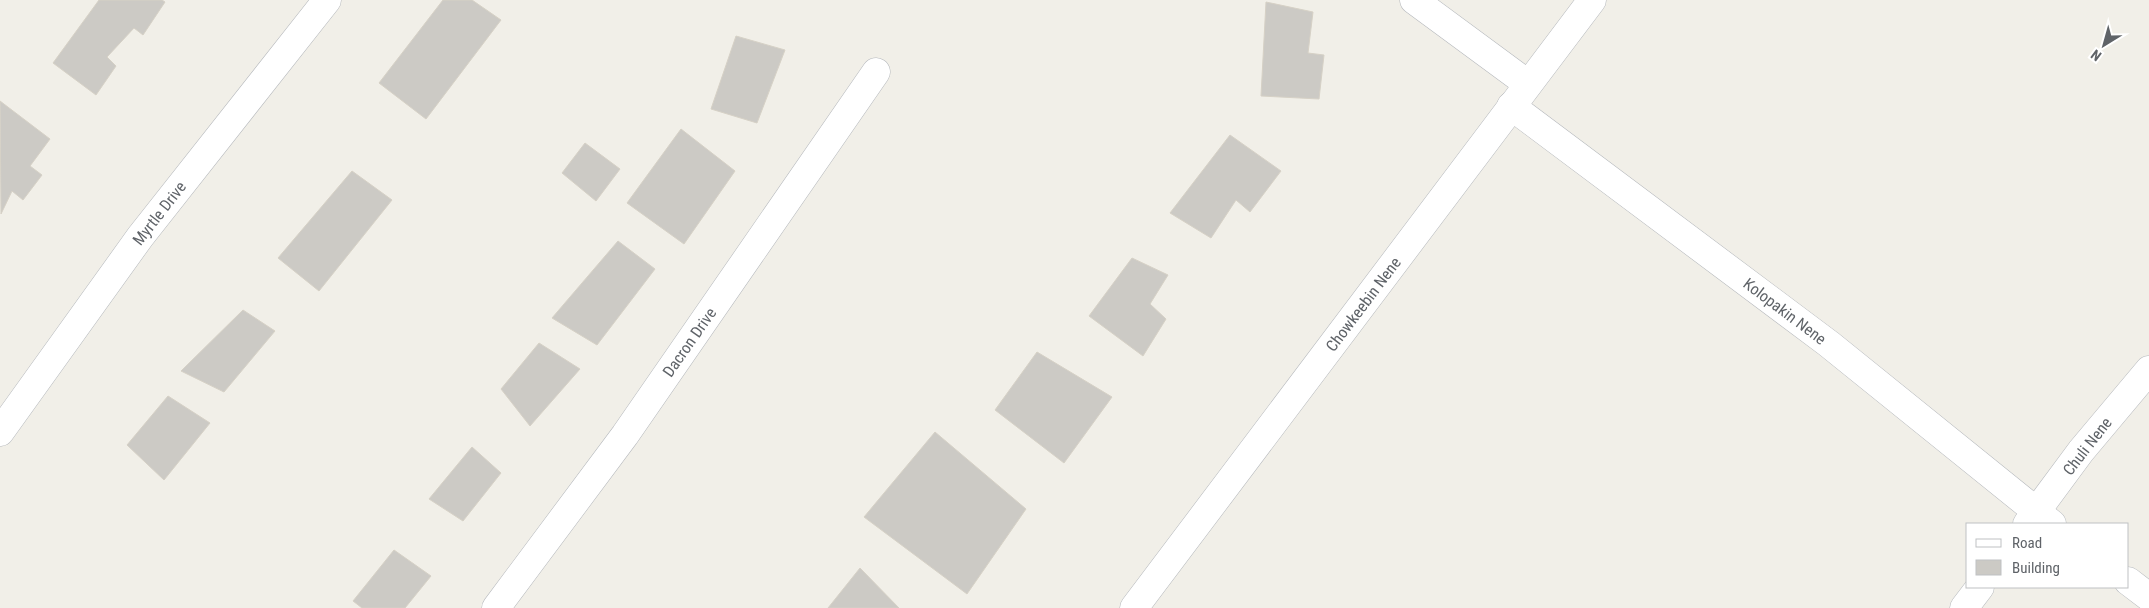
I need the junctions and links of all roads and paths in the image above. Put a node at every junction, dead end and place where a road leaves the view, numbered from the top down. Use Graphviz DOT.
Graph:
graph roads {
  1 [pos="327,0"];
  2 [pos="1414,0"];
  3 [pos="1592,0"];
  4 [pos="876,72"];
  5 [pos="1528,84"];
  6 [pos="1511,106"];
  7 [pos="2149,370"];
  8 [pos="0,432"];
  9 [pos="2038,520"];
  10 [pos="2129,582"];
  11 [pos="1979,588"];
  12 [pos="2149,597"];
  13 [pos="496,608"];
  14 [pos="1134,608"];
  15 [pos="1964,608"];
  1 -- 8 [label="street, Myrtle Drive"];
  2 -- 5 [label="street"];
  3 -- 5 [label="street, Chowkeebin Nene"];
  4 -- 13 [label="street, Dacron Drive"];
  5 -- 6 [label="street, Chowkeebin Nene"];
  6 -- 9 [label="street, Kolopakin Nene"];
  6 -- 14 [label="street, Chowkeebin Nene"];
  7 -- 9 [label="street, Chuli Nene"];
  10 -- 12 [label="street"];
  11 -- 15 [label="street"];
}
